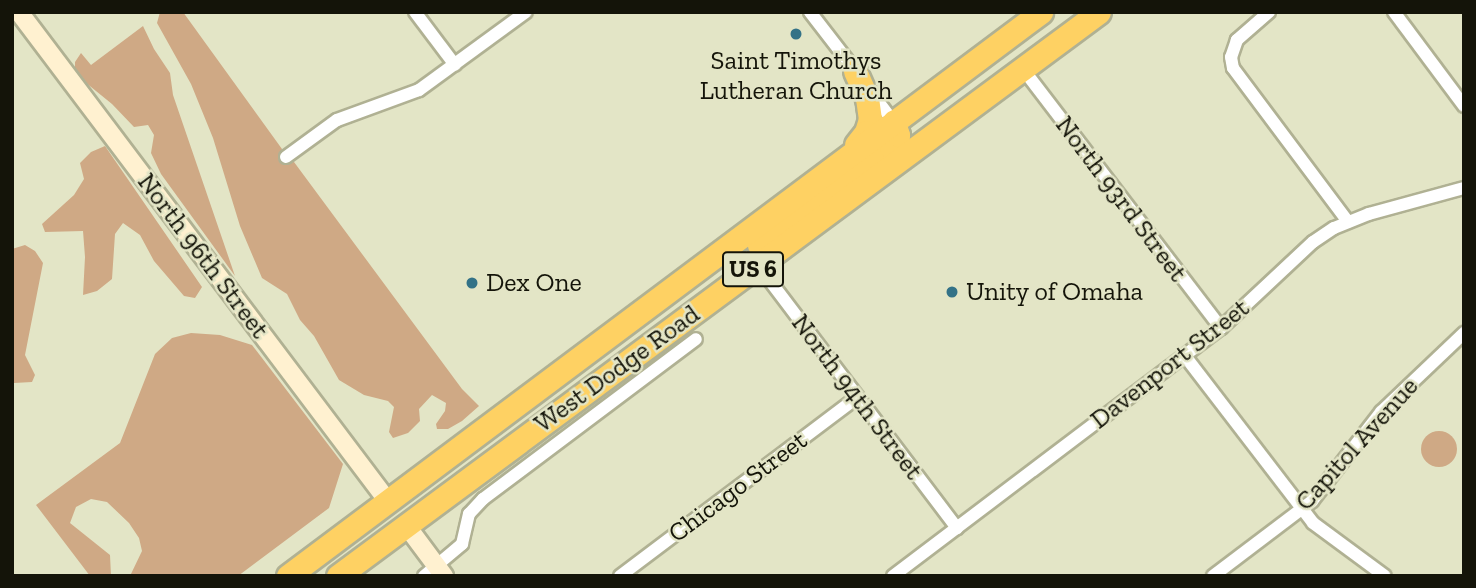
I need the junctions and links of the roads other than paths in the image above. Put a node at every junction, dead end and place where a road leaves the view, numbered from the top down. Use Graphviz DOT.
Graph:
graph roads {
  1 [pos="18,12"];
  2 [pos="415,12"];
  3 [pos="526,12"];
  4 [pos="810,12"];
  5 [pos="1041,12"];
  6 [pos="1099,12"];
  7 [pos="1269,12"];
  8 [pos="1394,12"];
  9 [pos="12,16"];
  10 [pos="455,65"];
  11 [pos="1023,69"];
  12 [pos="855,72"];
  13 [pos="1464,106"];
  14 [pos="894,122"];
  15 [pos="286,157"];
  16 [pos="836,166"];
  17 [pos="1464,188"];
  18 [pos="1348,222"];
  19 [pos="758,265"];
  20 [pos="674,326"];
  21 [pos="1221,328"];
  22 [pos="1464,333"];
  23 [pos="696,339"];
  24 [pos="1185,356"];
  25 [pos="856,398"];
  26 [pos="387,500"];
  27 [pos="1301,509"];
  28 [pos="406,525"];
  29 [pos="957,528"];
  30 [pos="435,573"];
  31 [pos="288,576"];
  32 [pos="338,576"];
  33 [pos="620,576"];
  34 [pos="893,576"];
  35 [pos="1213,576"];
  36 [pos="1384,576"];
  1 -- 9 [label="street"];
  1 -- 26 [label="street, North 96th Street"];
  2 -- 10 [label="street"];
  3 -- 10 [label="street"];
  4 -- 12 [label="street"];
  5 -- 14 [label="highway, West Dodge Road / US 6"];
  6 -- 11 [label="highway, West Dodge Road / US 6"];
  7 -- 18 [label="street"];
  8 -- 13 [label="street"];
  10 -- 15 [label="street"];
  11 -- 19 [label="highway, West Dodge Road / US 6"];
  11 -- 21 [label="street, North 93rd Street"];
  12 -- 14 [label="street"];
  12 -- 16 [label="highway"];
  14 -- 16 [label="highway, West Dodge Road / US 6"];
  14 -- 20 [label="highway"];
  16 -- 26 [label="highway, West Dodge Road / US 6"];
  17 -- 18 [label="street, Davenport Street"];
  18 -- 21 [label="street, Davenport Street"];
  19 -- 20 [label="highway, West Dodge Road / US 6"];
  19 -- 25 [label="street, North 94th Street"];
  20 -- 28 [label="highway, West Dodge Road / US 6"];
  21 -- 24 [label="street, Davenport Street"];
  22 -- 27 [label="street, Capitol Avenue"];
  23 -- 30 [label="street"];
  24 -- 27 [label="street"];
  24 -- 29 [label="street, Davenport Street"];
  25 -- 29 [label="street, North 94th Street"];
  25 -- 33 [label="street, Chicago Street"];
  26 -- 31 [label="highway, West Dodge Road / US 6"];
  27 -- 35 [label="street, Capitol Avenue"];
  27 -- 36 [label="street"];
  28 -- 30 [label="street"];
  28 -- 32 [label="highway, West Dodge Road / US 6"];
  29 -- 34 [label="street, Davenport Street"];
}
